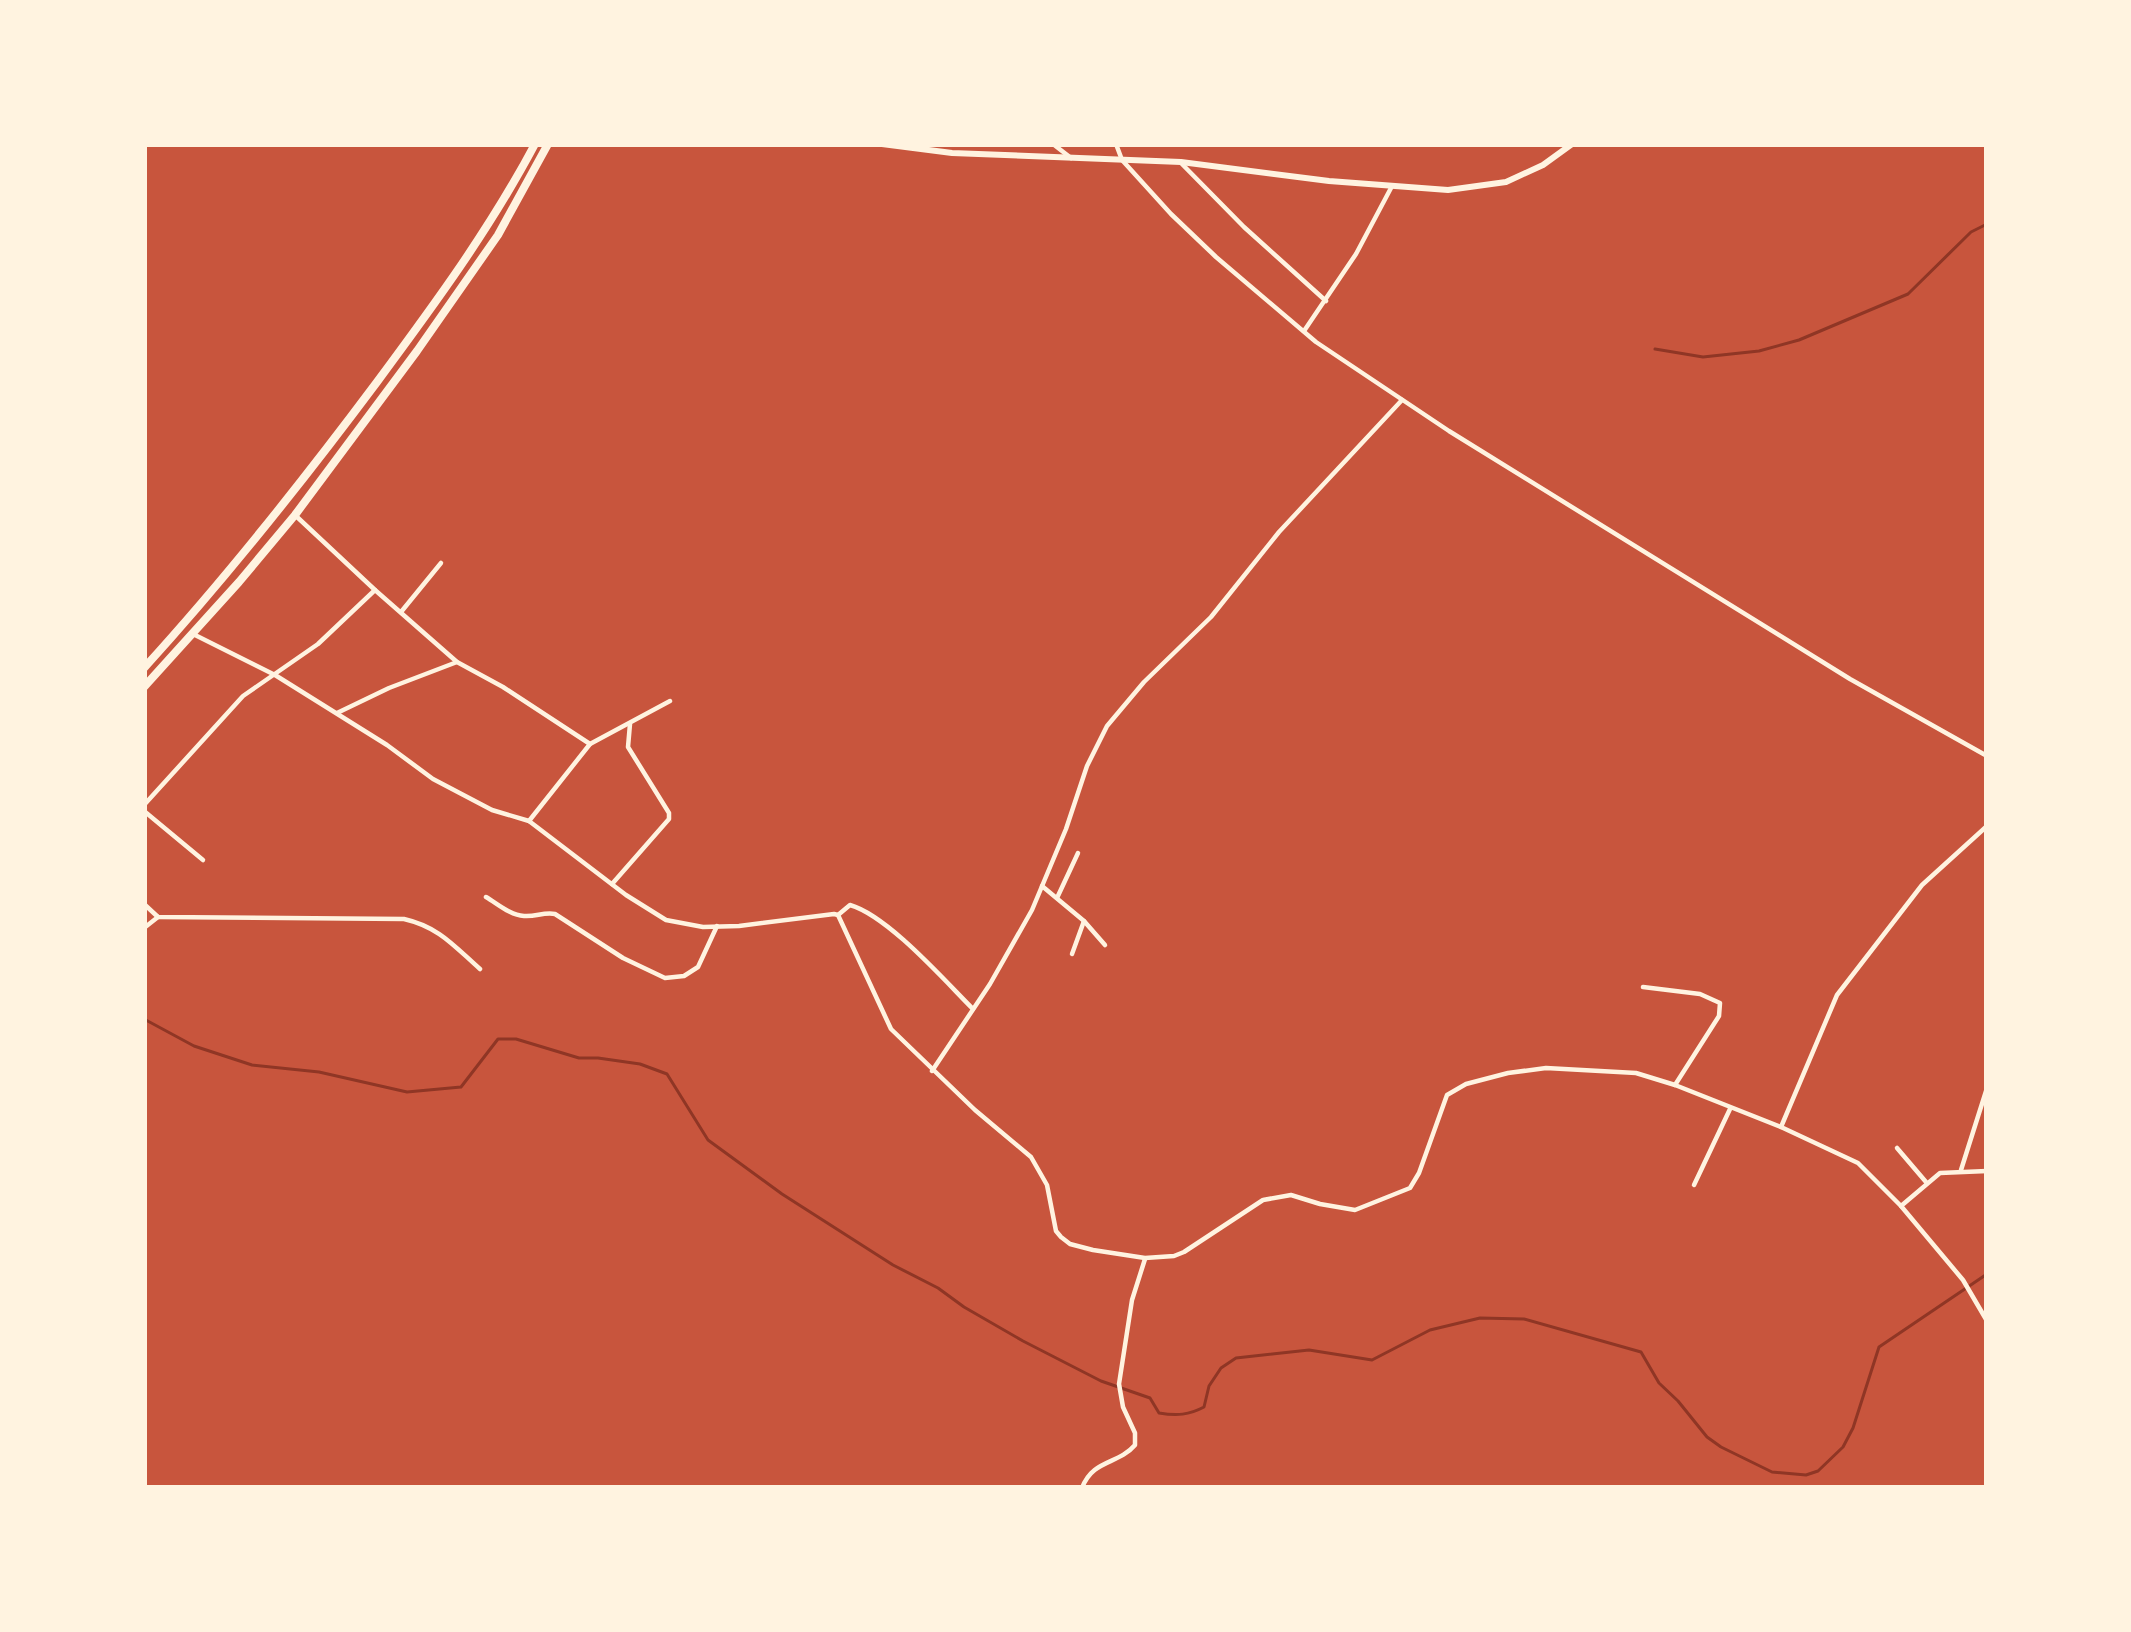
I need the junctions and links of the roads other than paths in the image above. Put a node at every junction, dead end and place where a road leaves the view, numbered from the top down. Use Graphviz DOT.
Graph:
graph roads {
  1 [pos="535,144"];
  2 [pos="548,144"];
  3 [pos="882,144"];
  4 [pos="1053,144"];
  5 [pos="1116,144"];
  6 [pos="1572,144"];
  7 [pos="1071,158"];
  8 [pos="1122,160"];
  9 [pos="1181,162"];
  10 [pos="1392,185"];
  11 [pos="1326,301"];
  12 [pos="1304,331"];
  13 [pos="1402,400"];
  14 [pos="295,514"];
  15 [pos="441,563"];
  16 [pos="375,590"];
  17 [pos="401,612"];
  18 [pos="193,634"];
  19 [pos="457,662"];
  20 [pos="144,668"];
  21 [pos="275,675"];
  22 [pos="144,687"];
  23 [pos="670,701"];
  24 [pos="337,713"];
  25 [pos="630,724"];
  26 [pos="590,744"];
  27 [pos="1987,757"];
  28 [pos="144,808"];
  29 [pos="529,821"];
  30 [pos="1987,826"];
  31 [pos="1078,854"];
  32 [pos="203,860"];
  33 [pos="612,884"];
  34 [pos="1042,886"];
  35 [pos="486,897"];
  36 [pos="1057,898"];
  37 [pos="144,904"];
  38 [pos="838,915"];
  39 [pos="158,917"];
  40 [pos="1084,921"];
  41 [pos="717,926"];
  42 [pos="144,928"];
  43 [pos="1106,944"];
  44 [pos="1072,954"];
  45 [pos="480,970"];
  46 [pos="1643,987"];
  47 [pos="973,1009"];
  48 [pos="932,1071"];
  49 [pos="1675,1084"];
  50 [pos="1987,1088"];
  51 [pos="1730,1108"];
  52 [pos="1781,1126"];
  53 [pos="1897,1148"];
  54 [pos="1961,1170"];
  55 [pos="1987,1171"];
  56 [pos="1926,1182"];
  57 [pos="1694,1185"];
  58 [pos="1901,1206"];
  59 [pos="1145,1258"];
  60 [pos="1987,1321"];
  61 [pos="1082,1488"];
  1 -- 20 [label="highway"];
  2 -- 14 [label="highway"];
  3 -- 7 [label="street"];
  4 -- 7 [label="street"];
  5 -- 8 [label="street"];
  6 -- 10 [label="street"];
  7 -- 8 [label="street"];
  8 -- 9 [label="street"];
  8 -- 12 [label="street"];
  9 -- 10 [label="street"];
  9 -- 11 [label="street"];
  10 -- 11 [label="street"];
  11 -- 12 [label="street"];
  12 -- 13 [label="street"];
  13 -- 27 [label="street"];
  13 -- 34 [label="street"];
  14 -- 16 [label="street"];
  14 -- 18 [label="highway"];
  15 -- 17 [label="street"];
  16 -- 17 [label="street"];
  16 -- 21 [label="street"];
  17 -- 19 [label="street"];
  18 -- 21 [label="street"];
  18 -- 22 [label="highway"];
  19 -- 24 [label="street"];
  19 -- 26 [label="street"];
  21 -- 24 [label="street"];
  21 -- 28 [label="street"];
  23 -- 25 [label="street"];
  24 -- 29 [label="street"];
  25 -- 26 [label="street"];
  25 -- 33 [label="street"];
  26 -- 29 [label="street"];
  28 -- 32 [label="street"];
  29 -- 33 [label="street"];
  30 -- 52 [label="street"];
  31 -- 36 [label="street"];
  33 -- 41 [label="street"];
  34 -- 36 [label="street"];
  34 -- 47 [label="street"];
  35 -- 41 [label="street"];
  36 -- 40 [label="street"];
  37 -- 39 [label="street"];
  38 -- 41 [label="street"];
  38 -- 47 [label="street"];
  38 -- 48 [label="street"];
  39 -- 42 [label="street"];
  39 -- 45 [label="street"];
  40 -- 43 [label="street"];
  40 -- 44 [label="street"];
  46 -- 49 [label="street"];
  47 -- 48 [label="street"];
  48 -- 59 [label="street"];
  49 -- 51 [label="street"];
  49 -- 59 [label="street"];
  50 -- 54 [label="street"];
  51 -- 52 [label="street"];
  51 -- 57 [label="street"];
  52 -- 58 [label="street"];
  53 -- 56 [label="street"];
  54 -- 55 [label="street"];
  54 -- 56 [label="street"];
  56 -- 58 [label="street"];
  58 -- 60 [label="street"];
  59 -- 61 [label="street"];
}
